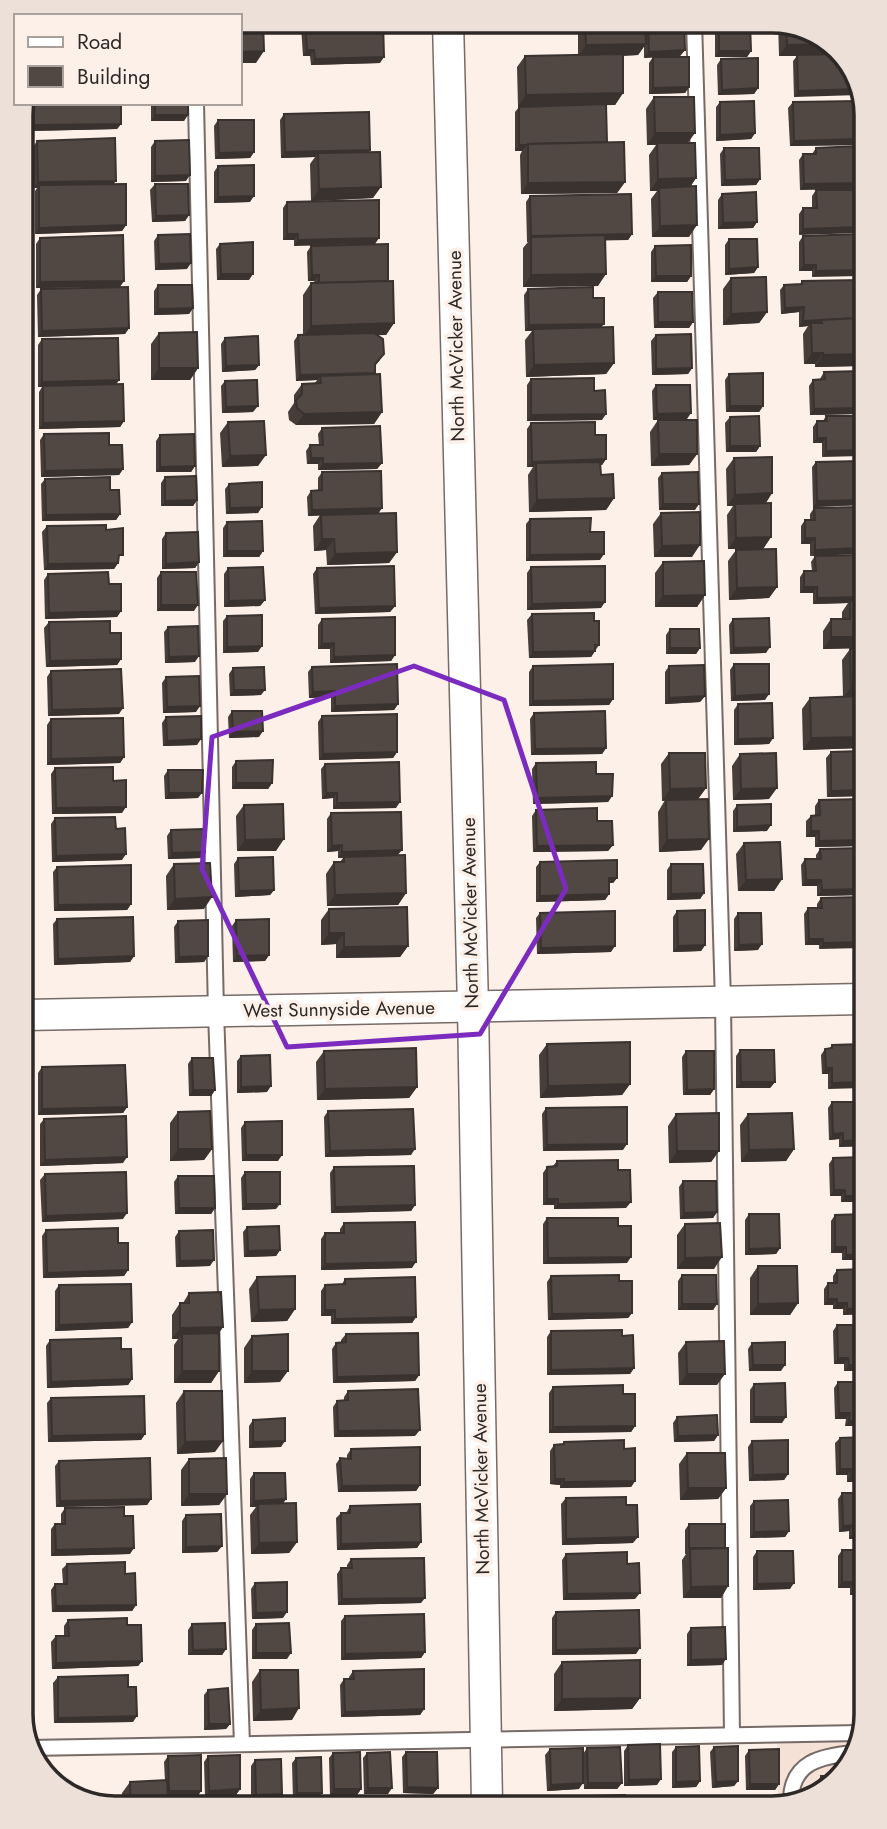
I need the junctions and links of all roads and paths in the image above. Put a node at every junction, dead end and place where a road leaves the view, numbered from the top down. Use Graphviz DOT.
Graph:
graph roads {
  1 [pos="448,33"];
  2 [pos="694,33"];
  3 [pos="196,105"];
  4 [pos="854,999"];
  5 [pos="723,1002"];
  6 [pos="473,1007"];
  7 [pos="216,1012"];
  8 [pos="33,1015"];
  9 [pos="851,1732"];
  10 [pos="732,1735"];
  11 [pos="485,1739"];
  12 [pos="242,1744"];
  13 [pos="40,1748"];
  14 [pos="843,1754"];
  15 [pos="791,1793"];
  16 [pos="487,1796"];
  1 -- 6 [label="street, North McVicker Avenue"];
  2 -- 5 [label="lane"];
  3 -- 7 [label="lane"];
  4 -- 5 [label="street, West Sunnyside Avenue"];
  5 -- 6 [label="street, West Sunnyside Avenue"];
  5 -- 10 [label="lane"];
  6 -- 7 [label="street, West Sunnyside Avenue"];
  6 -- 11 [label="street, North McVicker Avenue"];
  7 -- 8 [label="street, West Sunnyside Avenue"];
  7 -- 12 [label="lane"];
  9 -- 10 [label="lane"];
  10 -- 11 [label="lane"];
  11 -- 12 [label="lane"];
  11 -- 16 [label="street, North McVicker Avenue"];
  12 -- 13 [label="lane"];
  14 -- 15 [label="lane"];
}
